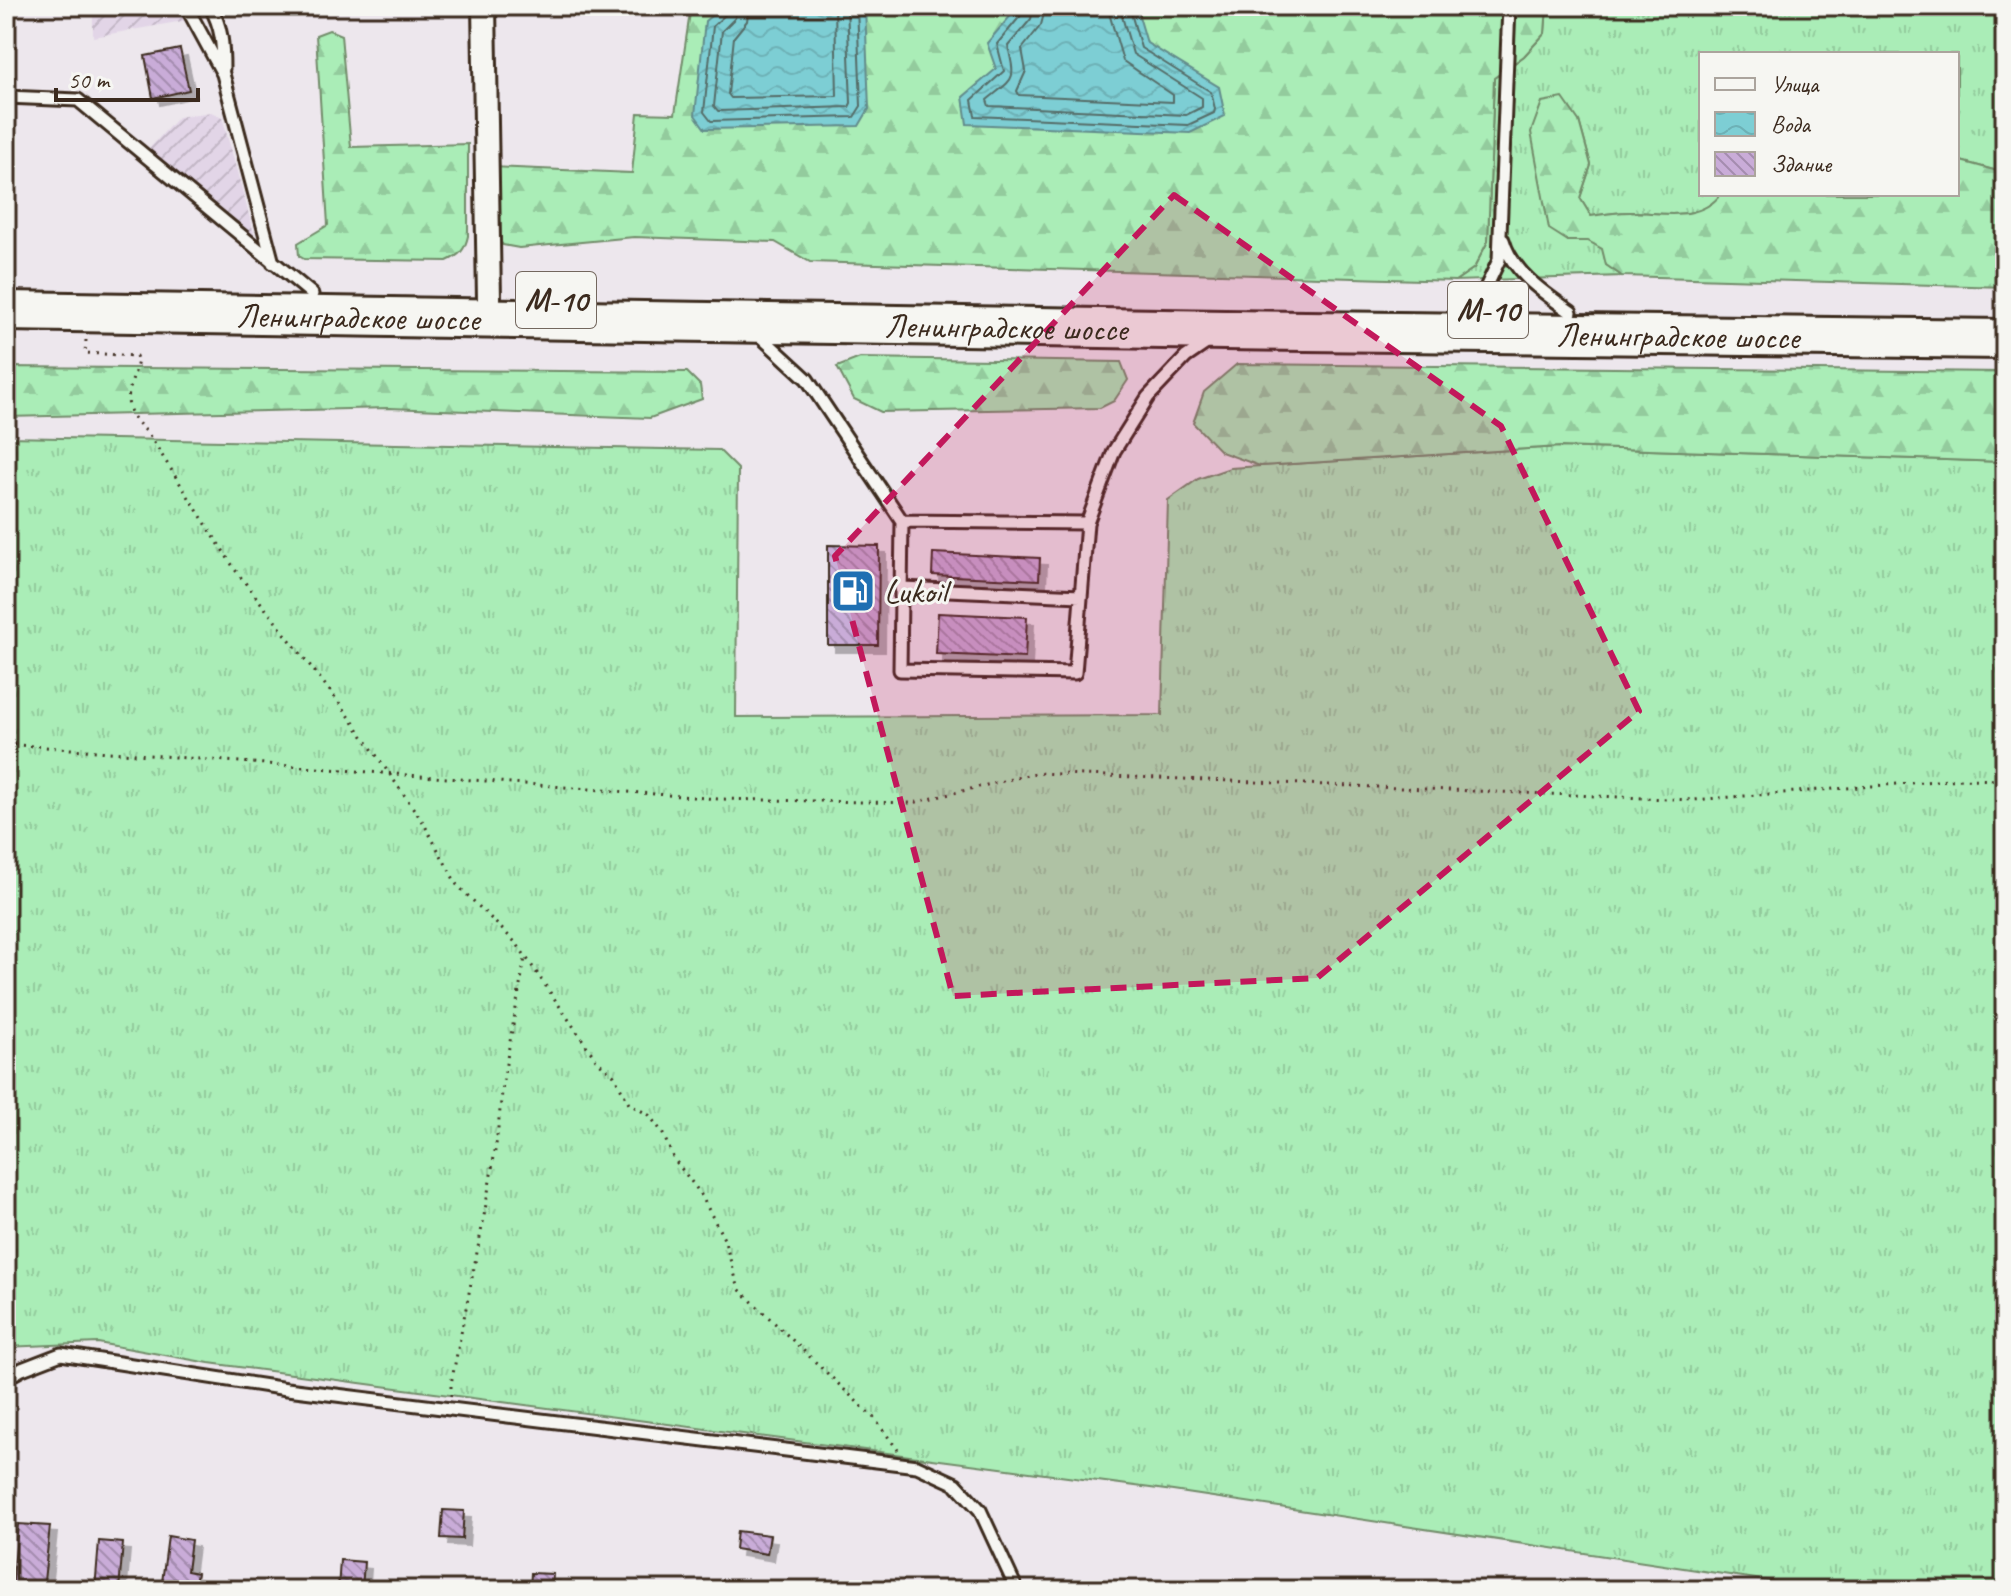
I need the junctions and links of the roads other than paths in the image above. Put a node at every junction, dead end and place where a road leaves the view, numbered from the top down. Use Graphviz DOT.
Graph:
graph roads {
  1 [pos="186,6"];
  2 [pos="210,6"];
  3 [pos="484,6"];
  4 [pos="1509,6"];
  5 [pos="223,74"];
  6 [pos="6,97"];
  7 [pos="1500,232"];
  8 [pos="273,263"];
  9 [pos="6,290"];
  10 [pos="312,294"];
  11 [pos="489,299"];
  12 [pos="1464,310"];
  13 [pos="6,311"];
  14 [pos="1571,312"];
  15 [pos="2005,317"];
  16 [pos="744,323"];
  17 [pos="1225,330"];
  18 [pos="2005,339"];
  19 [pos="902,521"];
  20 [pos="1087,523"];
  21 [pos="902,588"];
  22 [pos="1081,596"];
  23 [pos="6,1378"];
  24 [pos="1017,1590"];
  1 -- 5 [label="lane"];
  2 -- 5 [label="lane"];
  3 -- 11 [label="street"];
  4 -- 7 [label="lane"];
  5 -- 8 [label="lane"];
  6 -- 8 [label="lane"];
  7 -- 12 [label="lane"];
  7 -- 14 [label="lane"];
  8 -- 10 [label="lane"];
  9 -- 10 [label="highway, Ленинградское шоссе / М-10"];
  10 -- 11 [label="highway, Ленинградское шоссе / М-10"];
  11 -- 12 [label="highway, Ленинградское шоссе / М-10"];
  12 -- 14 [label="highway, Ленинградское шоссе / М-10"];
  13 -- 16 [label="highway, Ленинградское шоссе / М-10"];
  14 -- 15 [label="highway, Ленинградское шоссе / М-10"];
  16 -- 17 [label="highway, Ленинградское шоссе / М-10"];
  16 -- 19 [label="lane"];
  17 -- 18 [label="highway, Ленинградское шоссе / М-10"];
  17 -- 20 [label="lane"];
  19 -- 20 [label="lane"];
  19 -- 21 [label="lane"];
  20 -- 22 [label="lane"];
  21 -- 22 [label="lane"];
  21 -- 22 [label="lane"];
  23 -- 24 [label="lane"];
}
